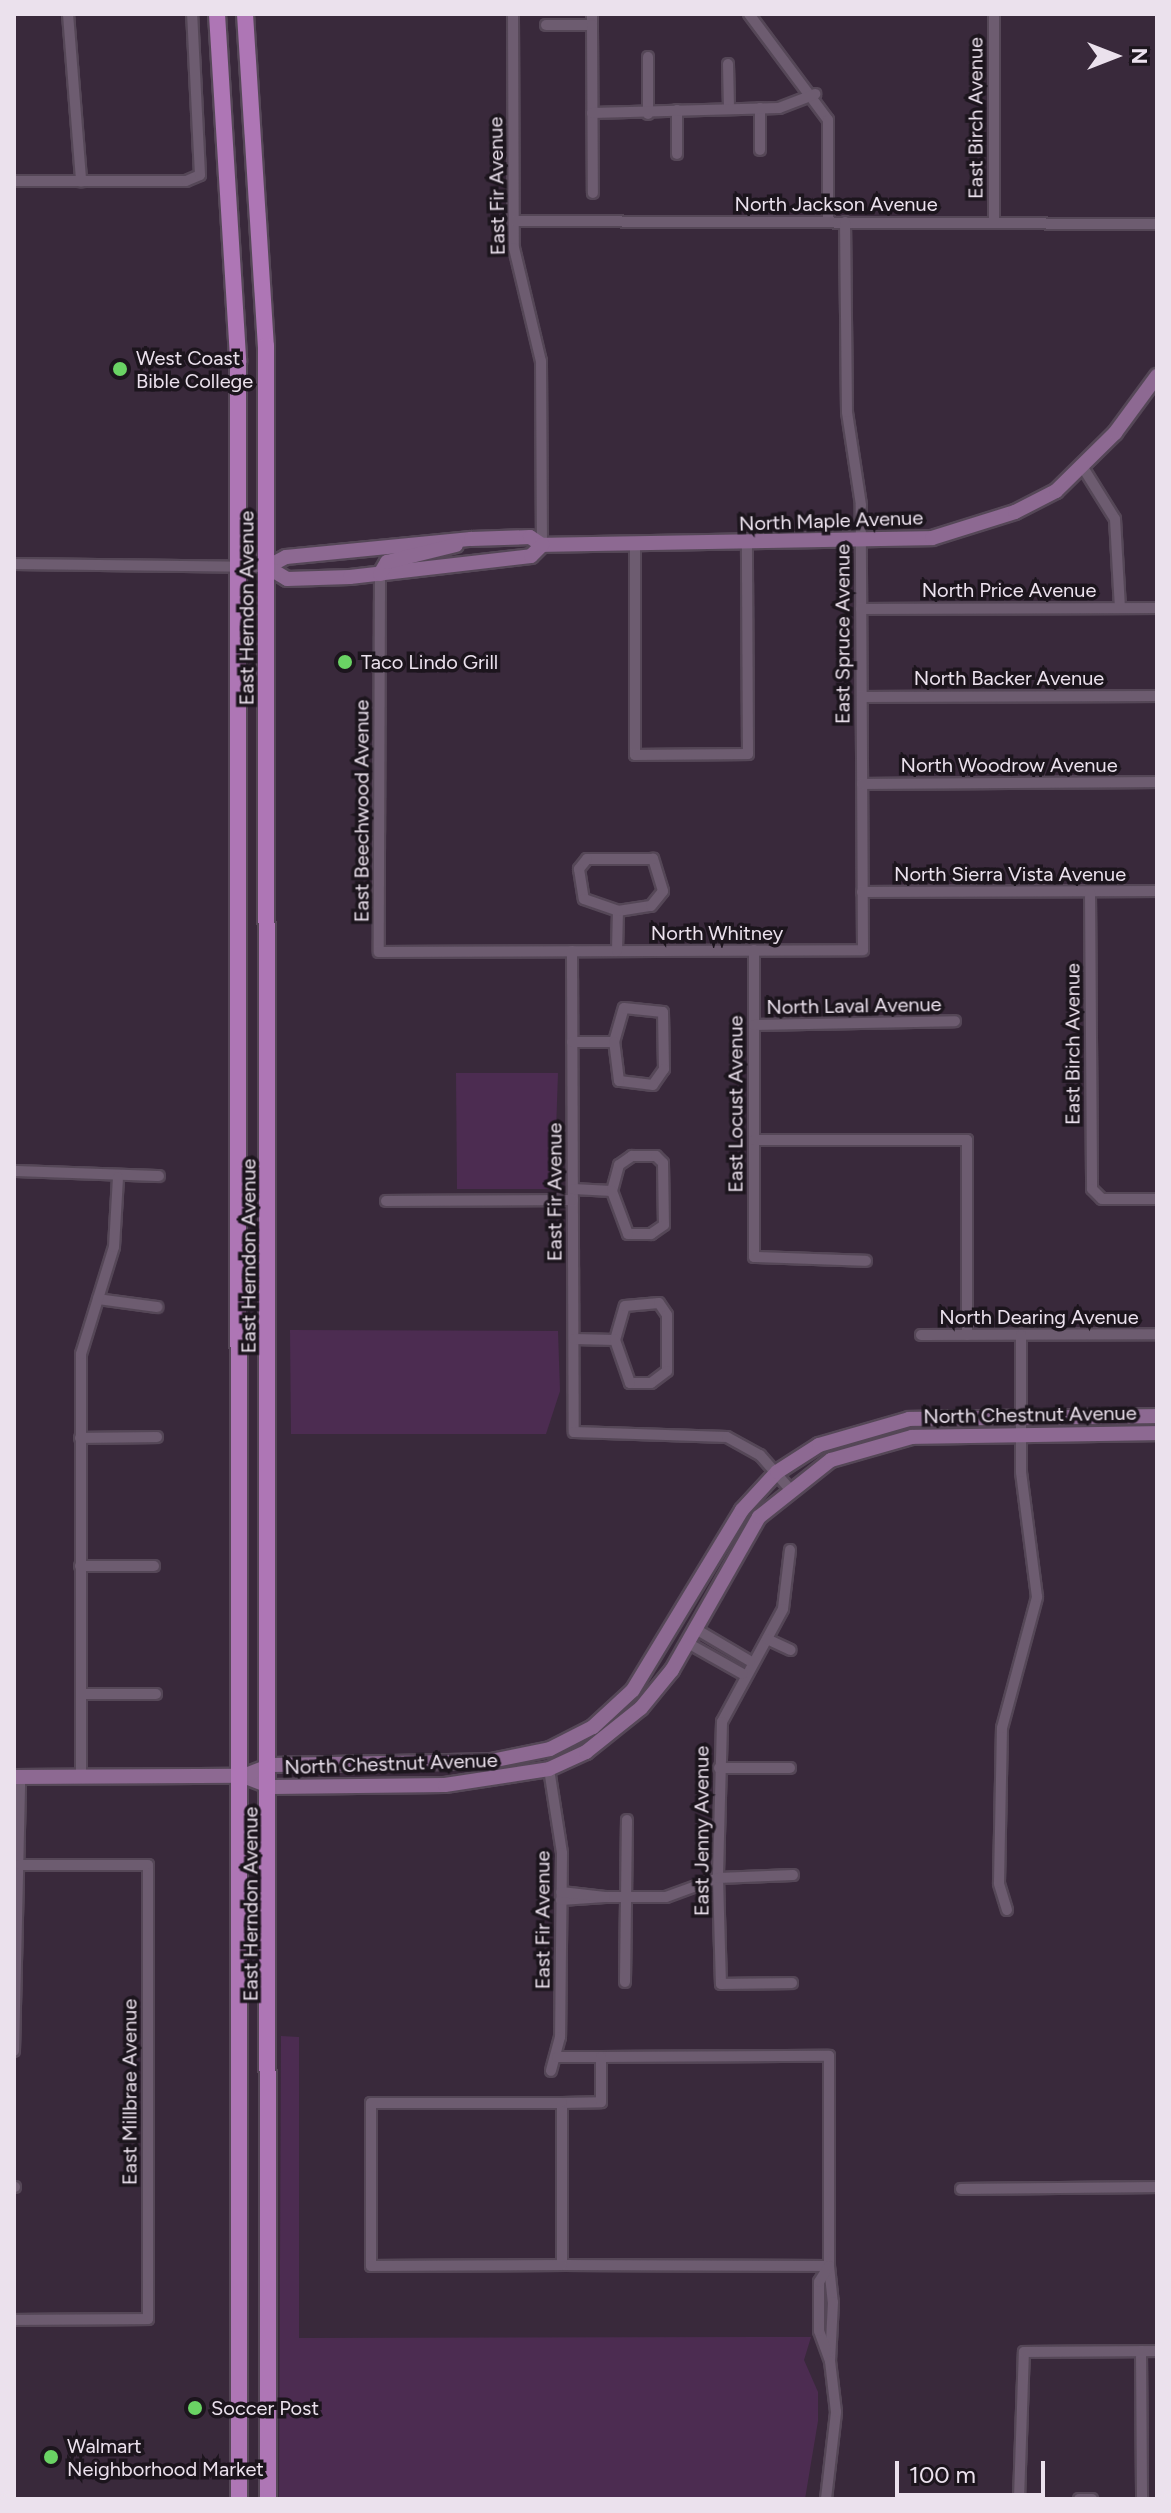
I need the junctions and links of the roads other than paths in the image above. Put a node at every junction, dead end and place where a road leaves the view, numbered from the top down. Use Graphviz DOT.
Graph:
graph roads {
  1 [pos="68,14"];
  2 [pos="192,14"];
  3 [pos="217,14"];
  4 [pos="245,14"];
  5 [pos="513,14"];
  6 [pos="749,14"];
  7 [pos="994,14"];
  8 [pos="592,19"];
  9 [pos="546,25"];
  10 [pos="648,57"];
  11 [pos="728,64"];
  12 [pos="815,94"];
  13 [pos="729,108"];
  14 [pos="760,108"];
  15 [pos="677,110"];
  16 [pos="592,113"];
  17 [pos="648,114"];
  18 [pos="760,150"];
  19 [pos="677,154"];
  20 [pos="14,181"];
  21 [pos="81,181"];
  22 [pos="593,193"];
  23 [pos="514,221"];
  24 [pos="828,222"];
  25 [pos="845,222"];
  26 [pos="994,223"];
  27 [pos="1157,224"];
  28 [pos="1157,376"];
  29 [pos="1082,466"];
  30 [pos="471,539"];
  31 [pos="747,544"];
  32 [pos="861,544"];
  33 [pos="542,545"];
  34 [pos="635,545"];
  35 [pos="16,567"];
  36 [pos="267,567"];
  37 [pos="239,568"];
  38 [pos="380,574"];
  39 [pos="1120,608"];
  40 [pos="1157,608"];
  41 [pos="861,609"];
  42 [pos="1157,696"];
  43 [pos="862,697"];
  44 [pos="1157,782"];
  45 [pos="862,784"];
  46 [pos="1157,891"];
  47 [pos="862,892"];
  48 [pos="1090,892"];
  49 [pos="618,911"];
  50 [pos="754,950"];
  51 [pos="863,950"];
  52 [pos="572,951"];
  53 [pos="617,951"];
  54 [pos="379,952"];
  55 [pos="955,1021"];
  56 [pos="754,1025"];
  57 [pos="572,1042"];
  58 [pos="614,1042"];
  59 [pos="754,1140"];
  60 [pos="14,1171"];
  61 [pos="159,1176"];
  62 [pos="118,1177"];
  63 [pos="612,1191"];
  64 [pos="573,1194"];
  65 [pos="1157,1199"];
  66 [pos="386,1201"];
  67 [pos="866,1261"];
  68 [pos="98,1299"];
  69 [pos="157,1307"];
  70 [pos="1157,1334"];
  71 [pos="921,1335"];
  72 [pos="967,1335"];
  73 [pos="1021,1335"];
  74 [pos="574,1339"];
  75 [pos="615,1340"];
  76 [pos="1020,1416"];
  77 [pos="1157,1416"];
  78 [pos="1157,1433"];
  79 [pos="1020,1434"];
  80 [pos="157,1437"];
  81 [pos="80,1438"];
  82 [pos="777,1472"];
  83 [pos="788,1487"];
  84 [pos="790,1550"];
  85 [pos="80,1566"];
  86 [pos="154,1566"];
  87 [pos="694,1628"];
  88 [pos="767,1639"];
  89 [pos="686,1642"];
  90 [pos="662,1649"];
  91 [pos="791,1650"];
  92 [pos="750,1661"];
  93 [pos="743,1674"];
  94 [pos="81,1694"];
  95 [pos="156,1694"];
  96 [pos="550,1749"];
  97 [pos="272,1765"];
  98 [pos="719,1768"];
  99 [pos="790,1768"];
  100 [pos="549,1769"];
  101 [pos="81,1776"];
  102 [pos="243,1776"];
  103 [pos="17,1777"];
  104 [pos="478,1784"];
  105 [pos="272,1787"];
  106 [pos="627,1820"];
  107 [pos="19,1865"];
  108 [pos="793,1875"];
  109 [pos="718,1878"];
  110 [pos="561,1896"];
  111 [pos="626,1897"];
  112 [pos="1007,1910"];
  113 [pos="625,1982"];
  114 [pos="792,1983"];
  115 [pos="17,2051"];
  116 [pos="557,2057"];
  117 [pos="601,2057"];
  118 [pos="551,2071"];
  119 [pos="562,2103"];
  120 [pos="1157,2187"];
  121 [pos="961,2189"];
  122 [pos="562,2265"];
  123 [pos="829,2266"];
  124 [pos="14,2320"];
  125 [pos="1141,2351"];
  126 [pos="1157,2351"];
  127 [pos="239,2499"];
  128 [pos="268,2499"];
  129 [pos="826,2499"];
  130 [pos="1019,2499"];
  131 [pos="1079,2499"];
  132 [pos="1092,2499"];
  133 [pos="1142,2499"];
  1 -- 21 [label="street"];
  2 -- 21 [label="street"];
  3 -- 37 [label="main road, East Herndon Avenue"];
  4 -- 36 [label="main road, East Herndon Avenue"];
  5 -- 23 [label="street, East Fir Avenue"];
  6 -- 12 [label="street"];
  7 -- 26 [label="street, East Birch Avenue"];
  8 -- 9 [label="street"];
  8 -- 16 [label="street"];
  10 -- 17 [label="street"];
  11 -- 13 [label="street"];
  12 -- 14 [label="street"];
  12 -- 24 [label="street"];
  13 -- 14 [label="street"];
  13 -- 15 [label="street"];
  14 -- 18 [label="street"];
  15 -- 17 [label="street"];
  15 -- 19 [label="street"];
  16 -- 17 [label="street"];
  16 -- 22 [label="street"];
  20 -- 21 [label="street"];
  23 -- 24 [label="street, North Jackson Avenue"];
  23 -- 33 [label="street, East Fir Avenue"];
  24 -- 25 [label="street, North Jackson Avenue"];
  25 -- 26 [label="street, North Jackson Avenue"];
  25 -- 32 [label="street, East Spruce Avenue"];
  26 -- 27 [label="street, North Jackson Avenue"];
  28 -- 29 [label="main road, North Maple Avenue"];
  29 -- 32 [label="main road, North Maple Avenue"];
  29 -- 39 [label="street"];
  30 -- 33 [label="main road, North Maple Avenue"];
  30 -- 36 [label="main road, North Maple Avenue"];
  30 -- 38 [label="main road"];
  31 -- 32 [label="main road, North Maple Avenue"];
  31 -- 34 [label="main road, North Maple Avenue"];
  31 -- 34 [label="street"];
  32 -- 41 [label="street, East Spruce Avenue"];
  33 -- 34 [label="main road, North Maple Avenue"];
  33 -- 38 [label="main road, North Maple Avenue"];
  35 -- 37 [label="street, North Maple Avenue"];
  36 -- 37 [label="street, North Maple Avenue"];
  36 -- 38 [label="main road, North Maple Avenue"];
  36 -- 97 [label="main road, East Herndon Avenue"];
  37 -- 102 [label="main road, East Herndon Avenue"];
  38 -- 54 [label="street, East Beechwood Avenue"];
  39 -- 40 [label="street, North Price Avenue"];
  39 -- 41 [label="street, North Price Avenue"];
  41 -- 43 [label="street, East Spruce Avenue"];
  42 -- 43 [label="street, North Backer Avenue"];
  43 -- 45 [label="street, East Spruce Avenue"];
  44 -- 45 [label="street, North Woodrow Avenue"];
  45 -- 47 [label="street, East Spruce Avenue"];
  46 -- 48 [label="street, North Sierra Vista Avenue"];
  47 -- 48 [label="street, North Sierra Vista Avenue"];
  47 -- 51 [label="street, East Spruce Avenue"];
  48 -- 65 [label="street, East Birch Avenue"];
  49 -- 49 [label="street"];
  49 -- 53 [label="street"];
  50 -- 51 [label="street, North Whitney"];
  50 -- 53 [label="street, North Whitney"];
  50 -- 56 [label="street, East Locust Avenue"];
  52 -- 53 [label="street, North Whitney"];
  52 -- 54 [label="street, North Whitney"];
  52 -- 57 [label="street, East Fir Avenue"];
  55 -- 56 [label="street, North Laval Avenue"];
  56 -- 59 [label="street, East Locust Avenue"];
  57 -- 58 [label="street"];
  57 -- 64 [label="street, East Fir Avenue"];
  58 -- 58 [label="street"];
  59 -- 67 [label="street, East Locust Avenue"];
  59 -- 72 [label="street"];
  60 -- 62 [label="street"];
  61 -- 62 [label="street"];
  62 -- 68 [label="street"];
  63 -- 63 [label="street"];
  63 -- 64 [label="street"];
  64 -- 66 [label="street"];
  64 -- 74 [label="street, East Fir Avenue"];
  68 -- 69 [label="street"];
  68 -- 81 [label="street"];
  70 -- 73 [label="street, North Dearing Avenue"];
  71 -- 72 [label="street, North Dearing Avenue"];
  72 -- 73 [label="street, North Dearing Avenue"];
  73 -- 76 [label="street"];
  74 -- 75 [label="street"];
  74 -- 82 [label="street, East Fir Avenue"];
  75 -- 75 [label="street"];
  76 -- 77 [label="main road, North Chestnut Avenue"];
  76 -- 79 [label="street"];
  76 -- 82 [label="main road, North Chestnut Avenue"];
  78 -- 79 [label="main road, North Chestnut Avenue"];
  79 -- 83 [label="main road, North Chestnut Avenue"];
  79 -- 112 [label="street"];
  80 -- 81 [label="street"];
  81 -- 85 [label="street"];
  82 -- 83 [label="street"];
  82 -- 90 [label="main road, North Chestnut Avenue"];
  83 -- 87 [label="main road, North Chestnut Avenue"];
  84 -- 88 [label="street, East Jenny Avenue"];
  85 -- 86 [label="street"];
  85 -- 94 [label="street"];
  87 -- 89 [label="main road, North Chestnut Avenue"];
  87 -- 92 [label="street"];
  88 -- 91 [label="street"];
  88 -- 92 [label="street, East Jenny Avenue"];
  89 -- 93 [label="street"];
  89 -- 100 [label="main road, North Chestnut Avenue"];
  90 -- 96 [label="main road, North Chestnut Avenue"];
  90 -- 100 [label="main road"];
  92 -- 93 [label="street, East Jenny Avenue"];
  93 -- 98 [label="street, East Jenny Avenue"];
  94 -- 95 [label="street"];
  94 -- 101 [label="street"];
  96 -- 97 [label="main road, North Chestnut Avenue"];
  96 -- 104 [label="main road"];
  97 -- 102 [label="main road, North Chestnut Avenue"];
  97 -- 105 [label="main road, East Herndon Avenue"];
  98 -- 99 [label="street"];
  98 -- 109 [label="street, East Jenny Avenue"];
  100 -- 104 [label="main road, North Chestnut Avenue"];
  100 -- 110 [label="street, East Fir Avenue"];
  101 -- 102 [label="main road, North Chestnut Avenue"];
  101 -- 103 [label="main road, North Chestnut Avenue"];
  102 -- 105 [label="main road, North Chestnut Avenue"];
  102 -- 127 [label="main road, East Herndon Avenue"];
  103 -- 107 [label="street"];
  104 -- 105 [label="main road, North Chestnut Avenue"];
  105 -- 128 [label="main road, East Herndon Avenue"];
  106 -- 111 [label="street"];
  107 -- 115 [label="street"];
  107 -- 124 [label="street, East Millbrae Avenue"];
  108 -- 109 [label="street"];
  109 -- 111 [label="street"];
  109 -- 114 [label="street, East Jenny Avenue"];
  110 -- 111 [label="street"];
  110 -- 116 [label="street, East Fir Avenue"];
  111 -- 113 [label="street"];
  116 -- 117 [label="street"];
  116 -- 118 [label="street, East Fir Avenue"];
  117 -- 119 [label="street"];
  117 -- 123 [label="street"];
  119 -- 122 [label="street"];
  119 -- 122 [label="street"];
  120 -- 121 [label="street"];
  122 -- 123 [label="street"];
  123 -- 129 [label="street"];
  125 -- 126 [label="street"];
  125 -- 130 [label="street"];
  125 -- 133 [label="street"];
  131 -- 132 [label="street"];
}
